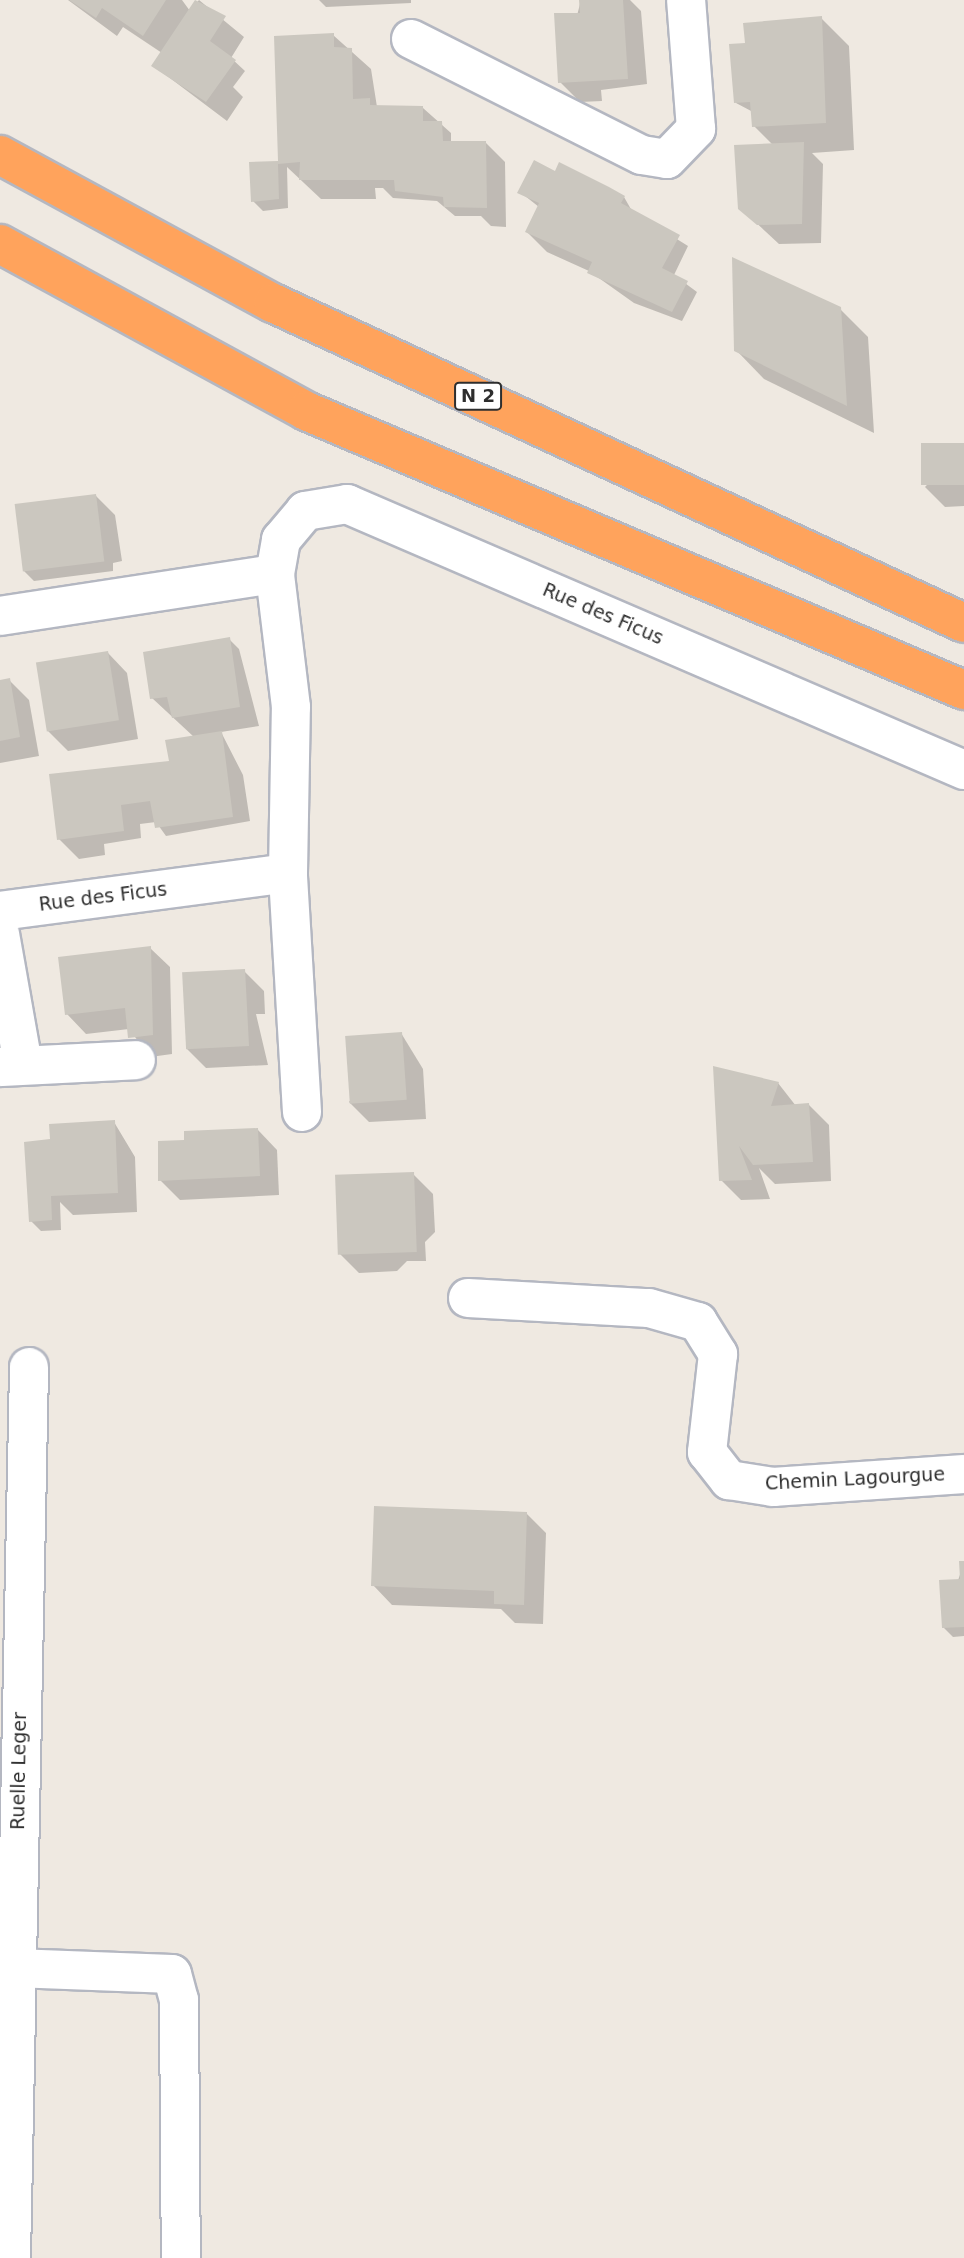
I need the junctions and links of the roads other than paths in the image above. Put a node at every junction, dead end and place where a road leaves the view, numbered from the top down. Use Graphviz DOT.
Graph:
graph roads {
  1 [pos="686,0"];
  2 [pos="411,39"];
  3 [pos="0,155"];
  4 [pos="0,244"];
  5 [pos="275,574"];
  6 [pos="0,615"];
  7 [pos="964,623"];
  8 [pos="964,690"];
  9 [pos="964,770"];
  10 [pos="288,873"];
  11 [pos="0,911"];
  12 [pos="0,934"];
  13 [pos="136,1060"];
  14 [pos="11,1065"];
  15 [pos="302,1112"];
  16 [pos="468,1298"];
  17 [pos="29,1367"];
  18 [pos="964,1474"];
  19 [pos="14,1968"];
  20 [pos="11,2258"];
  21 [pos="181,2258"];
  1 -- 2 [label="street"];
  3 -- 7 [label="highway, N 2"];
  4 -- 8 [label="highway"];
  5 -- 6 [label="street"];
  5 -- 9 [label="street, Rue des Ficus"];
  5 -- 10 [label="street, Rue des Ficus"];
  10 -- 11 [label="street, Rue des Ficus"];
  10 -- 15 [label="street, Rue des Ficus"];
  12 -- 14 [label="street"];
  13 -- 14 [label="street"];
  16 -- 18 [label="street, Chemin Lagourgue"];
  17 -- 19 [label="street, Ruelle Leger"];
  19 -- 20 [label="street, Ruelle Leger"];
  19 -- 21 [label="street"];
}
